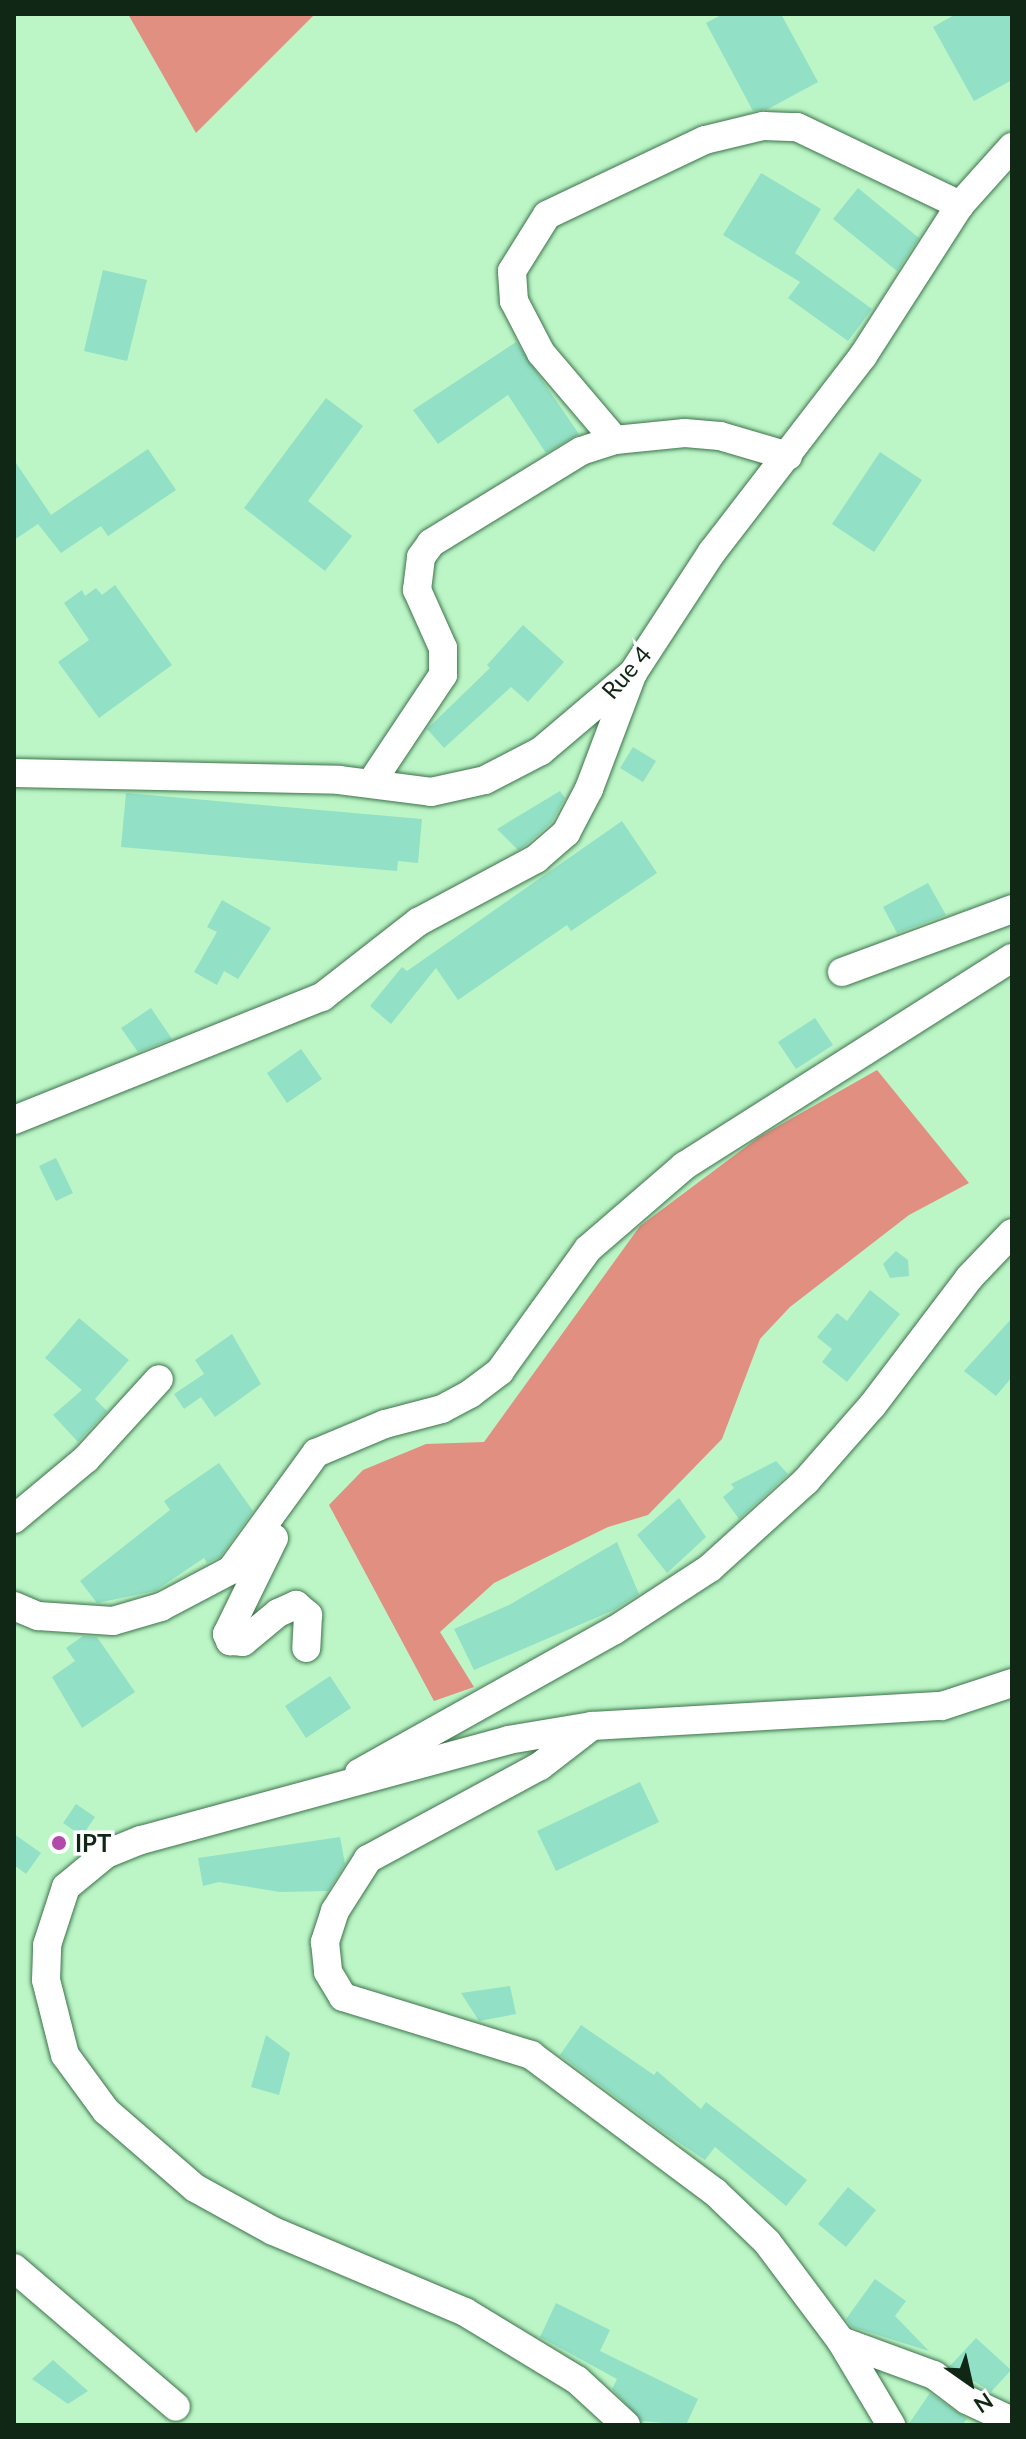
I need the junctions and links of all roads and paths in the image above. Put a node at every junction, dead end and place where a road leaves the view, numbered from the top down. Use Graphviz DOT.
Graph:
graph roads {
  1 [pos="1012,147"];
  2 [pos="960,205"];
  3 [pos="615,440"];
  4 [pos="788,456"];
  5 [pos="633,673"];
  6 [pos="14,773"];
  7 [pos="371,783"];
  8 [pos="1012,909"];
  9 [pos="1012,958"];
  10 [pos="842,972"];
  11 [pos="14,1120"];
  12 [pos="1012,1233"];
  13 [pos="159,1379"];
  14 [pos="302,1467"];
  15 [pos="14,1519"];
  16 [pos="14,1590"];
  17 [pos="26,1611"];
  18 [pos="306,1648"];
  19 [pos="1012,1683"];
  20 [pos="592,1726"];
  21 [pos="323,1793"];
  22 [pos="14,2268"];
  23 [pos="841,2341"];
  24 [pos="176,2407"];
  25 [pos="1012,2421"];
  26 [pos="626,2425"];
  27 [pos="891,2425"];
  1 -- 2 [label="street, Rue 4"];
  2 -- 3 [label="street"];
  2 -- 4 [label="street, Rue 4"];
  3 -- 4 [label="street"];
  3 -- 7 [label="street"];
  4 -- 5 [label="street, Rue 4"];
  5 -- 7 [label="street, Rue 4"];
  5 -- 11 [label="street"];
  6 -- 7 [label="street, Rue 4"];
  8 -- 10 [label="street"];
  9 -- 14 [label="street"];
  12 -- 21 [label="street"];
  13 -- 15 [label="street"];
  14 -- 17 [label="street"];
  14 -- 18 [label="street"];
  16 -- 17 [label="street"];
  19 -- 20 [label="street"];
  20 -- 21 [label="street"];
  20 -- 23 [label="street"];
  21 -- 26 [label="street"];
  22 -- 24 [label="street"];
  23 -- 25 [label="street"];
  23 -- 27 [label="street"];
}
